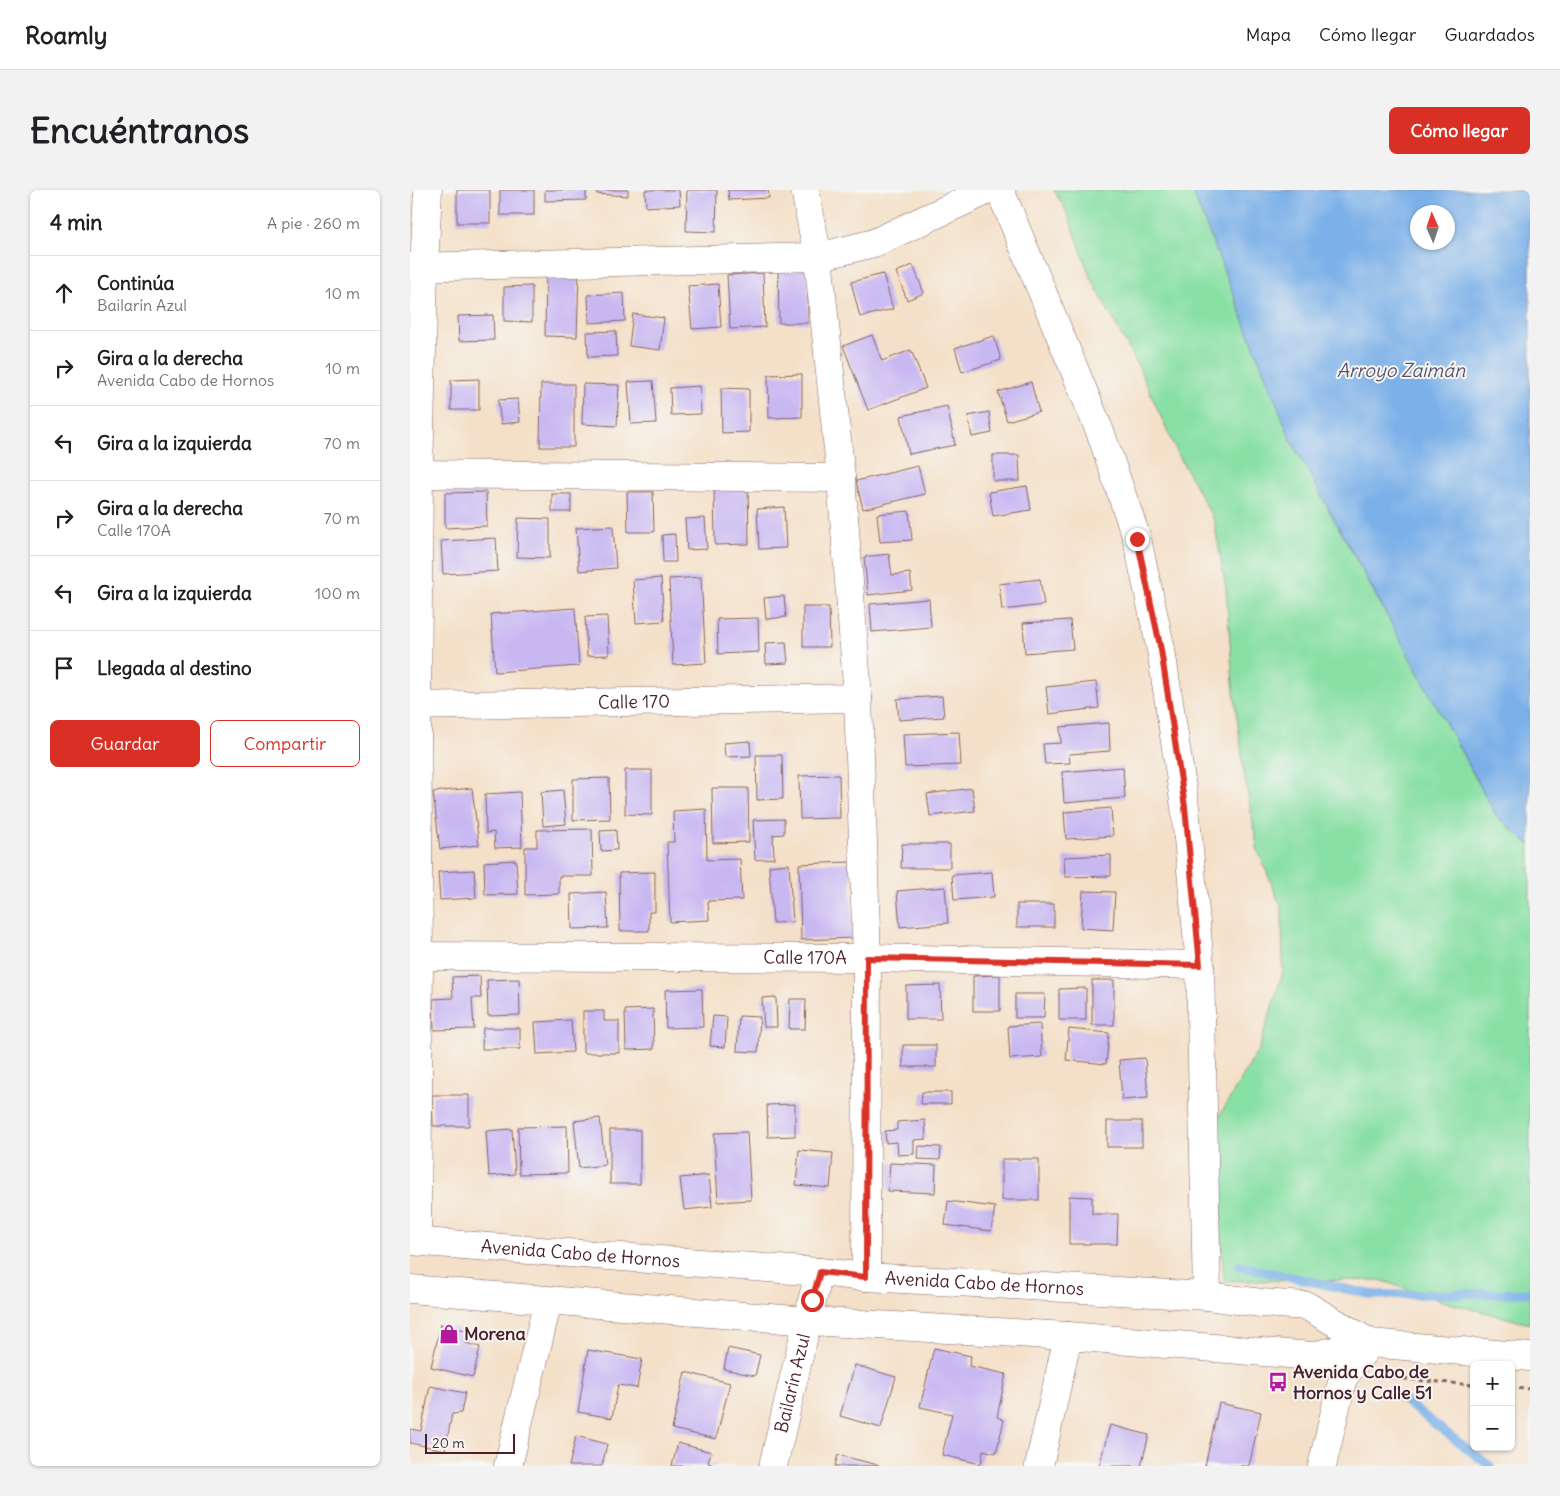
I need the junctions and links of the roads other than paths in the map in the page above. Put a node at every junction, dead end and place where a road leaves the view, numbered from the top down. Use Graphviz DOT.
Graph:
graph roads {
  1 [pos="428,190"];
  2 [pos="805,190"];
  3 [pos="988,190"];
  4 [pos="1000,190"];
  5 [pos="818,257"];
  6 [pos="417,267"];
  7 [pos="415,474"];
  8 [pos="841,478"];
  9 [pos="858,698"];
  10 [pos="413,706"];
  11 [pos="414,956"];
  12 [pos="867,958"];
  13 [pos="1200,965"];
  14 [pos="413,1241"];
  15 [pos="820,1272"];
  16 [pos="866,1277"];
  17 [pos="410,1290"];
  18 [pos="1207,1296"];
  19 [pos="548,1301"];
  20 [pos="808,1321"];
  21 [pos="1068,1336"];
  22 [pos="1370,1343"];
  23 [pos="1530,1357"];
  24 [pos="508,1466"];
  25 [pos="773,1466"];
  26 [pos="1039,1466"];
  27 [pos="1322,1466"];
  1 -- 6 [label="street"];
  2 -- 5 [label="street"];
  3 -- 5 [label="street"];
  4 -- 13 [label="street"];
  5 -- 6 [label="street"];
  5 -- 8 [label="street"];
  6 -- 7 [label="street"];
  7 -- 8 [label="street"];
  7 -- 10 [label="street"];
  8 -- 9 [label="street"];
  9 -- 10 [label="street, Calle 170"];
  9 -- 12 [label="street"];
  10 -- 11 [label="street"];
  11 -- 12 [label="street, Calle 170A"];
  11 -- 14 [label="street"];
  12 -- 13 [label="street, Calle 170A"];
  12 -- 16 [label="street"];
  13 -- 18 [label="street"];
  14 -- 15 [label="street, Avenida Cabo de Hornos"];
  15 -- 16 [label="street, Avenida Cabo de Hornos"];
  15 -- 20 [label="street, Bailarín Azul"];
  16 -- 18 [label="street, Avenida Cabo de Hornos"];
  17 -- 19 [label="street, Avenida Cabo de Hornos"];
  18 -- 22 [label="street, Avenida Cabo de Hornos"];
  19 -- 20 [label="street, Avenida Cabo de Hornos"];
  19 -- 24 [label="street"];
  20 -- 21 [label="street, Avenida Cabo de Hornos"];
  20 -- 25 [label="street, Bailarín Azul"];
  21 -- 22 [label="street, Avenida Cabo de Hornos"];
  21 -- 26 [label="street"];
  22 -- 23 [label="street, Avenida Cabo de Hornos"];
  22 -- 27 [label="street"];
}
